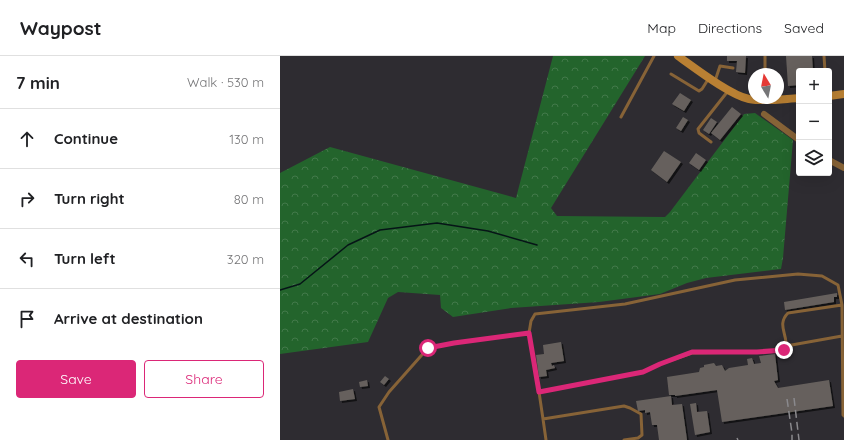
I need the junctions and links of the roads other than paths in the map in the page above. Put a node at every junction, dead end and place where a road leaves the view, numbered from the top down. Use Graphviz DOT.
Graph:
graph roads {
  1 [pos="654,56"];
  2 [pos="678,56"];
  3 [pos="765,56"];
  4 [pos="824,56"];
  5 [pos="733,68"];
  6 [pos="765,68"];
  7 [pos="825,68"];
  8 [pos="671,74"];
  9 [pos="713,79"];
  10 [pos="729,90"];
  11 [pos="844,94"];
  12 [pos="832,96"];
  13 [pos="748,98"];
  14 [pos="784,98"];
  15 [pos="796,98"];
  16 [pos="764,114"];
  17 [pos="621,117"];
  18 [pos="796,138"];
  19 [pos="711,142"];
  20 [pos="832,162"];
  21 [pos="844,168"];
  22 [pos="842,305"];
  23 [pos="529,333"];
  24 [pos="842,336"];
  25 [pos="786,346"];
  26 [pos="539,392"];
  27 [pos="844,416"];
  28 [pos="543,419"];
  29 [pos="388,440"];
  30 [pos="546,440"];
  31 [pos="624,440"];
  1 -- 17 [label="lane"];
  2 -- 9 [label="main road"];
  3 -- 6 [label="lane"];
  4 -- 7 [label="lane"];
  5 -- 9 [label="lane"];
  8 -- 9 [label="lane"];
  9 -- 10 [label="main road"];
  10 -- 13 [label="main road"];
  10 -- 19 [label="lane"];
  11 -- 12 [label="main road"];
  14 -- 15 [label="main road"];
  16 -- 18 [label="street"];
  20 -- 21 [label="street"];
  22 -- 23 [label="lane"];
  22 -- 24 [label="lane"];
  22 -- 25 [label="lane"];
  23 -- 26 [label="lane"];
  23 -- 29 [label="lane"];
  24 -- 25 [label="lane"];
  24 -- 27 [label="lane"];
  25 -- 26 [label="lane"];
  26 -- 28 [label="lane"];
  28 -- 30 [label="lane"];
  28 -- 31 [label="lane"];
}
